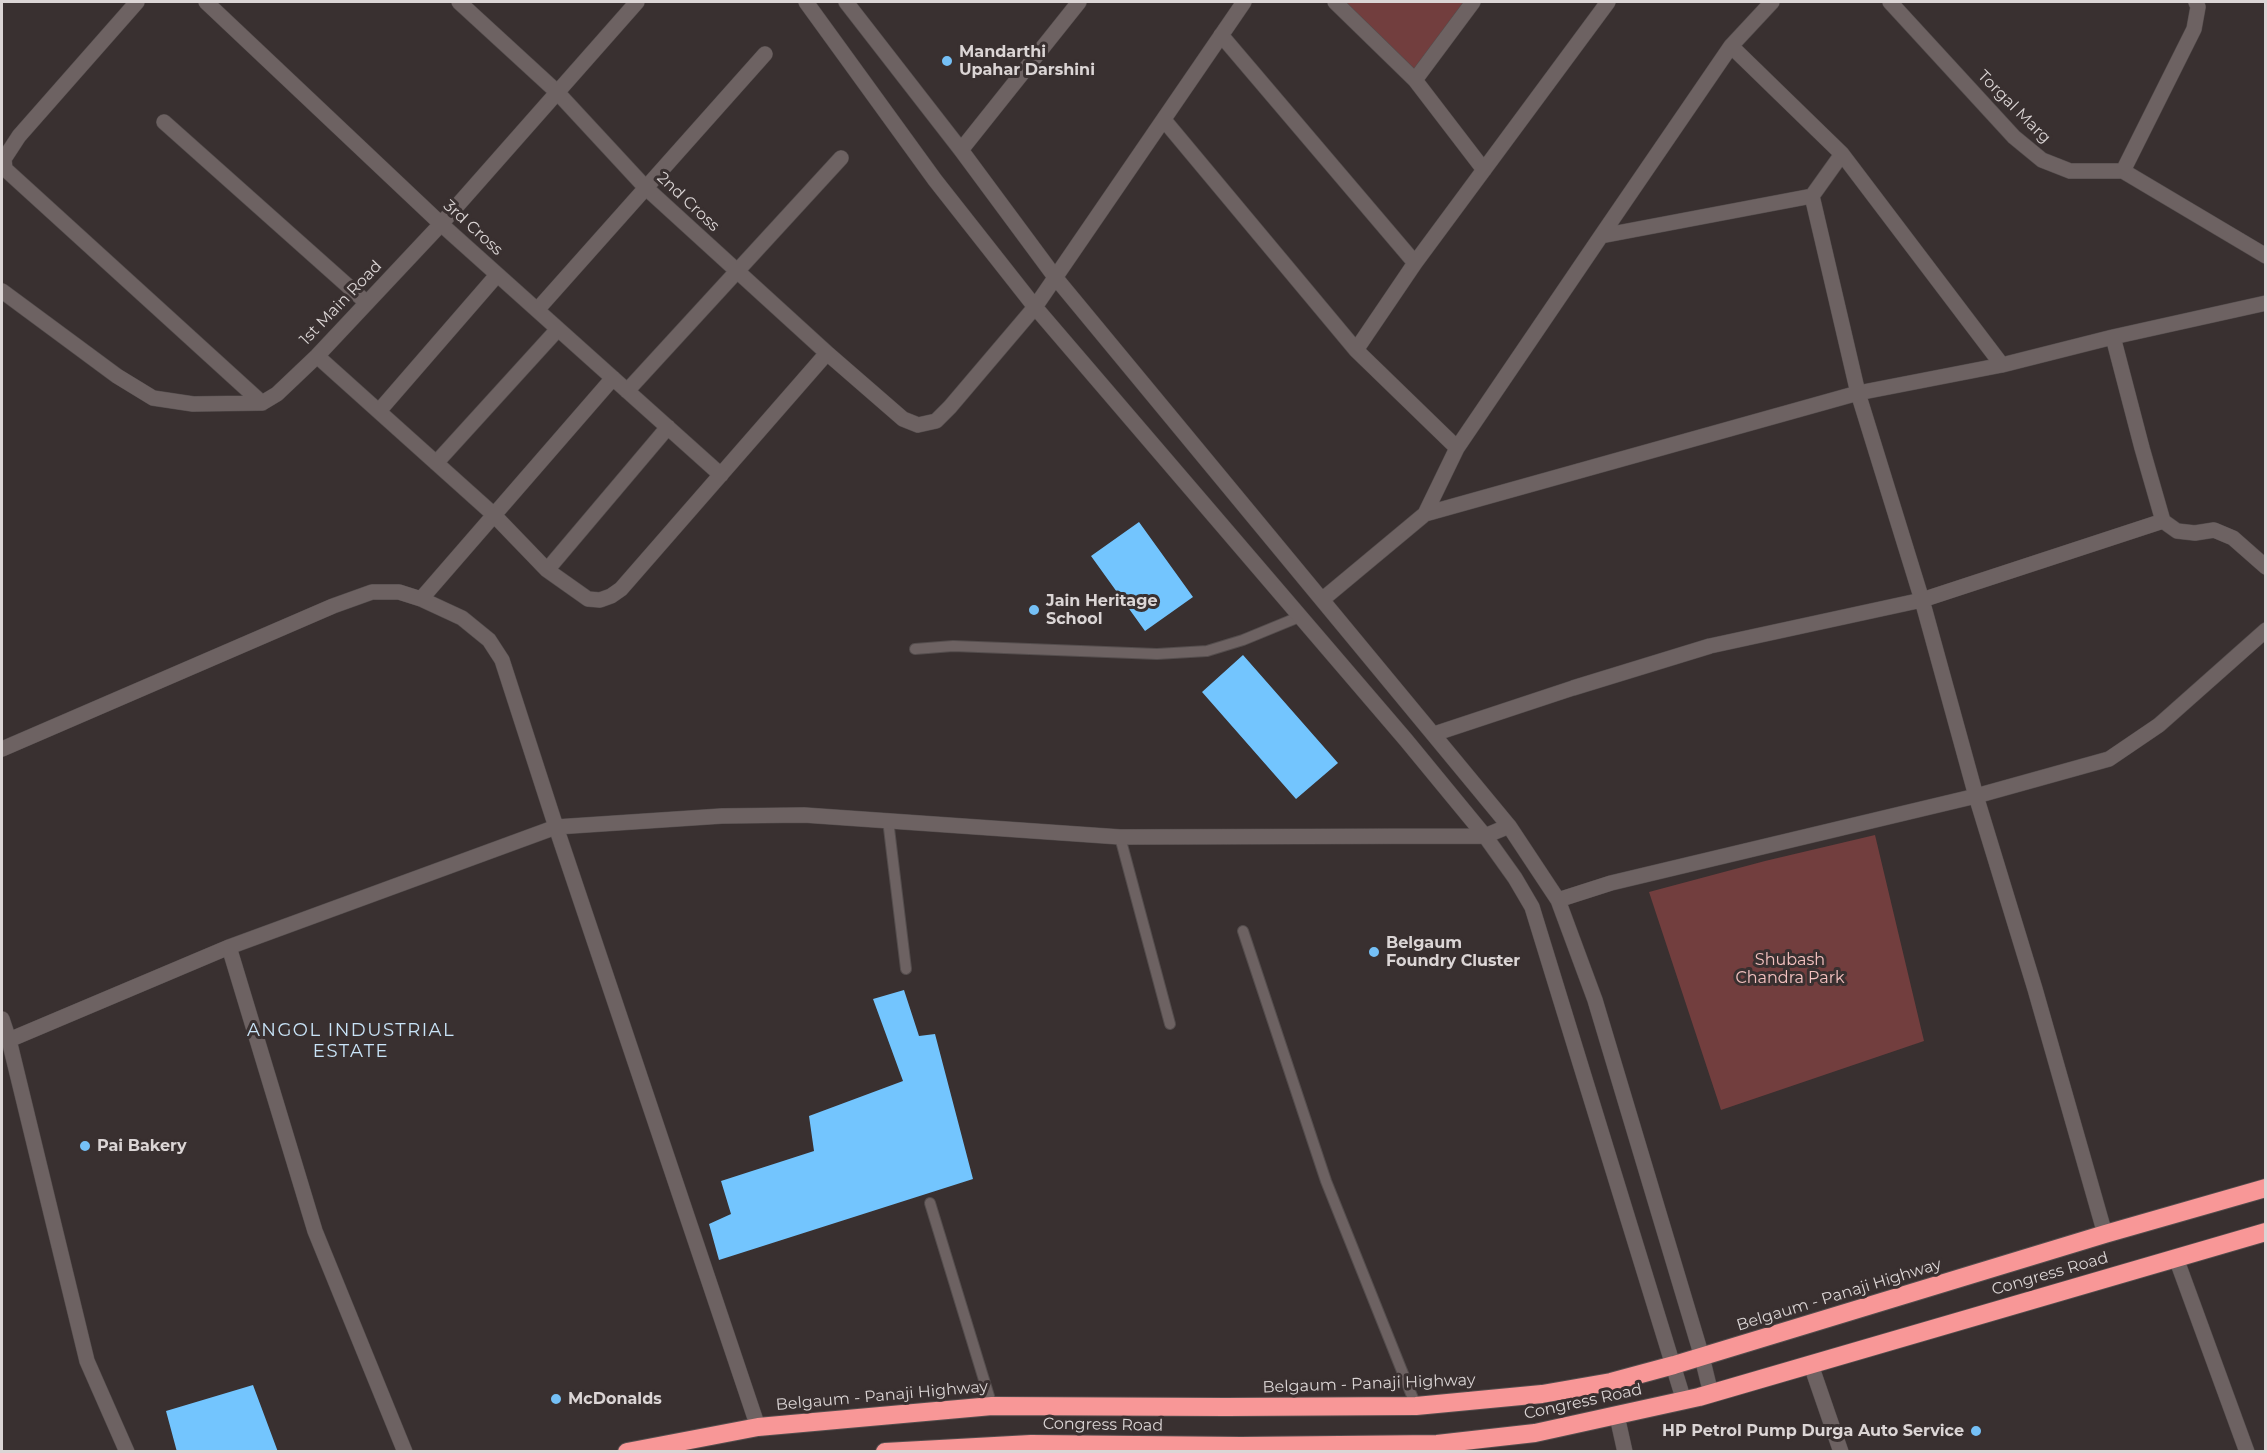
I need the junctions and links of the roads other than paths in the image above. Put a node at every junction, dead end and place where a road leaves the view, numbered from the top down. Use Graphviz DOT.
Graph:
graph roads {
  1 [pos="137,2"];
  2 [pos="207,2"];
  3 [pos="462,2"];
  4 [pos="637,2"];
  5 [pos="806,2"];
  6 [pos="846,2"];
  7 [pos="1244,2"];
  8 [pos="1335,2"];
  9 [pos="1473,2"];
  10 [pos="1608,2"];
  11 [pos="1772,2"];
  12 [pos="1890,2"];
  13 [pos="2196,2"];
  14 [pos="1070,5"];
  15 [pos="1221,35"];
  16 [pos="1731,46"];
  17 [pos="765,54"];
  18 [pos="1415,80"];
  19 [pos="557,92"];
  20 [pos="1164,120"];
  21 [pos="164,122"];
  22 [pos="961,150"];
  23 [pos="1842,154"];
  24 [pos="842,158"];
  25 [pos="1484,170"];
  26 [pos="2123,171"];
  27 [pos="645,187"];
  28 [pos="1812,196"];
  29 [pos="441,224"];
  30 [pos="1600,236"];
  31 [pos="2265,256"];
  32 [pos="1415,263"];
  33 [pos="737,271"];
  34 [pos="497,275"];
  35 [pos="1055,277"];
  36 [pos="2,291"];
  37 [pos="367,303"];
  38 [pos="2265,303"];
  39 [pos="1035,307"];
  40 [pos="537,310"];
  41 [pos="558,329"];
  42 [pos="2113,337"];
  43 [pos="1356,350"];
  44 [pos="827,353"];
  45 [pos="317,356"];
  46 [pos="2002,365"];
  47 [pos="613,378"];
  48 [pos="627,391"];
  49 [pos="1858,393"];
  50 [pos="262,404"];
  51 [pos="379,411"];
  52 [pos="668,427"];
  53 [pos="1457,448"];
  54 [pos="436,463"];
  55 [pos="721,475"];
  56 [pos="493,514"];
  57 [pos="1425,514"];
  58 [pos="2163,521"];
  59 [pos="2265,567"];
  60 [pos="547,570"];
  61 [pos="421,599"];
  62 [pos="1323,599"];
  63 [pos="1922,600"];
  64 [pos="1299,617"];
  65 [pos="2265,630"];
  66 [pos="915,649"];
  67 [pos="1434,734"];
  68 [pos="2,749"];
  69 [pos="1976,796"];
  70 [pos="888,820"];
  71 [pos="1509,826"];
  72 [pos="556,827"];
  73 [pos="1485,836"];
  74 [pos="1120,837"];
  75 [pos="1558,900"];
  76 [pos="1243,931"];
  77 [pos="229,947"];
  78 [pos="906,969"];
  79 [pos="2,1019"];
  80 [pos="1170,1024"];
  81 [pos="9,1040"];
  82 [pos="2265,1188"];
  83 [pos="930,1203"];
  84 [pos="2265,1232"];
  85 [pos="2105,1234"];
  86 [pos="2176,1258"];
  87 [pos="1702,1357"];
  88 [pos="1674,1365"];
  89 [pos="1811,1365"];
  90 [pos="1711,1394"];
  91 [pos="1684,1401"];
  92 [pos="992,1406"];
  93 [pos="1416,1406"];
  94 [pos="1617,1416"];
  95 [pos="758,1427"];
  96 [pos="127,1452"];
  97 [pos="405,1452"];
  98 [pos="627,1452"];
  99 [pos="885,1452"];
  100 [pos="1625,1452"];
  101 [pos="1841,1452"];
  102 [pos="2247,1452"];
  1 -- 50 [label="street"];
  2 -- 29 [label="street, 3rd Cross"];
  3 -- 19 [label="street, 2nd Cross"];
  4 -- 19 [label="street, 1st Main Road"];
  5 -- 39 [label="street"];
  6 -- 22 [label="street"];
  7 -- 15 [label="street"];
  8 -- 18 [label="street"];
  9 -- 18 [label="street"];
  10 -- 25 [label="street"];
  11 -- 16 [label="street"];
  12 -- 26 [label="street, Torgal Marg"];
  13 -- 26 [label="street"];
  14 -- 22 [label="street"];
  15 -- 20 [label="street"];
  15 -- 32 [label="street"];
  16 -- 23 [label="street"];
  16 -- 30 [label="street"];
  17 -- 27 [label="street"];
  18 -- 25 [label="street"];
  19 -- 27 [label="street, 2nd Cross"];
  19 -- 29 [label="street, 1st Main Road"];
  20 -- 35 [label="street"];
  20 -- 43 [label="street"];
  21 -- 37 [label="street"];
  22 -- 35 [label="street"];
  23 -- 28 [label="street"];
  23 -- 46 [label="street"];
  24 -- 33 [label="street"];
  25 -- 32 [label="street"];
  26 -- 31 [label="street"];
  27 -- 33 [label="street, 2nd Cross"];
  27 -- 40 [label="street"];
  28 -- 30 [label="street"];
  28 -- 49 [label="street"];
  29 -- 34 [label="street, 3rd Cross"];
  29 -- 37 [label="street, 1st Main Road"];
  30 -- 53 [label="street"];
  32 -- 43 [label="street"];
  33 -- 44 [label="street, 2nd Cross"];
  33 -- 48 [label="street"];
  34 -- 40 [label="street, 3rd Cross"];
  34 -- 51 [label="street"];
  35 -- 39 [label="street"];
  35 -- 62 [label="street"];
  36 -- 50 [label="street"];
  37 -- 45 [label="street, 1st Main Road"];
  38 -- 42 [label="street"];
  39 -- 44 [label="street, 2nd Cross"];
  39 -- 64 [label="street"];
  40 -- 41 [label="street, 3rd Cross"];
  41 -- 47 [label="street, 3rd Cross"];
  41 -- 54 [label="street"];
  42 -- 46 [label="street"];
  42 -- 58 [label="street"];
  43 -- 53 [label="street"];
  44 -- 55 [label="street"];
  45 -- 50 [label="street, 1st Main Road"];
  45 -- 51 [label="street"];
  46 -- 49 [label="street"];
  47 -- 48 [label="street, 3rd Cross"];
  47 -- 56 [label="street"];
  48 -- 52 [label="street, 3rd Cross"];
  49 -- 57 [label="street"];
  49 -- 63 [label="street"];
  51 -- 54 [label="street"];
  52 -- 55 [label="street, 3rd Cross"];
  52 -- 60 [label="street"];
  53 -- 57 [label="street"];
  54 -- 56 [label="street"];
  55 -- 60 [label="street"];
  56 -- 60 [label="street"];
  56 -- 61 [label="street"];
  57 -- 62 [label="street"];
  58 -- 59 [label="street"];
  58 -- 63 [label="street"];
  61 -- 68 [label="street"];
  61 -- 72 [label="street"];
  62 -- 67 [label="street"];
  63 -- 67 [label="street"];
  63 -- 69 [label="street"];
  64 -- 66 [label="lane"];
  64 -- 73 [label="street"];
  65 -- 69 [label="street"];
  67 -- 71 [label="street"];
  69 -- 75 [label="street"];
  69 -- 85 [label="street"];
  70 -- 72 [label="street"];
  70 -- 74 [label="street"];
  70 -- 78 [label="lane"];
  71 -- 73 [label="street"];
  71 -- 75 [label="street"];
  72 -- 77 [label="street"];
  72 -- 95 [label="street"];
  73 -- 74 [label="street"];
  73 -- 88 [label="street"];
  74 -- 80 [label="lane"];
  75 -- 87 [label="street"];
  76 -- 93 [label="lane"];
  77 -- 81 [label="street"];
  77 -- 97 [label="street"];
  79 -- 81 [label="street"];
  81 -- 96 [label="street"];
  82 -- 85 [label="highway, Belgaum - Panaji Highway"];
  83 -- 92 [label="lane"];
  84 -- 86 [label="highway, Congress Road"];
  85 -- 87 [label="highway, Belgaum - Panaji Highway"];
  86 -- 89 [label="highway, Congress Road"];
  86 -- 102 [label="street"];
  87 -- 88 [label="highway, Belgaum - Panaji Highway"];
  87 -- 90 [label="street"];
  88 -- 91 [label="street"];
  88 -- 93 [label="highway, Belgaum - Panaji Highway"];
  89 -- 90 [label="highway, Congress Road"];
  89 -- 101 [label="street"];
  90 -- 91 [label="highway, Congress Road"];
  91 -- 94 [label="highway, Congress Road"];
  92 -- 93 [label="highway, Belgaum - Panaji Highway"];
  92 -- 95 [label="highway, Belgaum - Panaji Highway"];
  94 -- 99 [label="highway, Congress Road"];
  94 -- 100 [label="street"];
  95 -- 98 [label="highway, Belgaum - Panaji Highway"];
}
